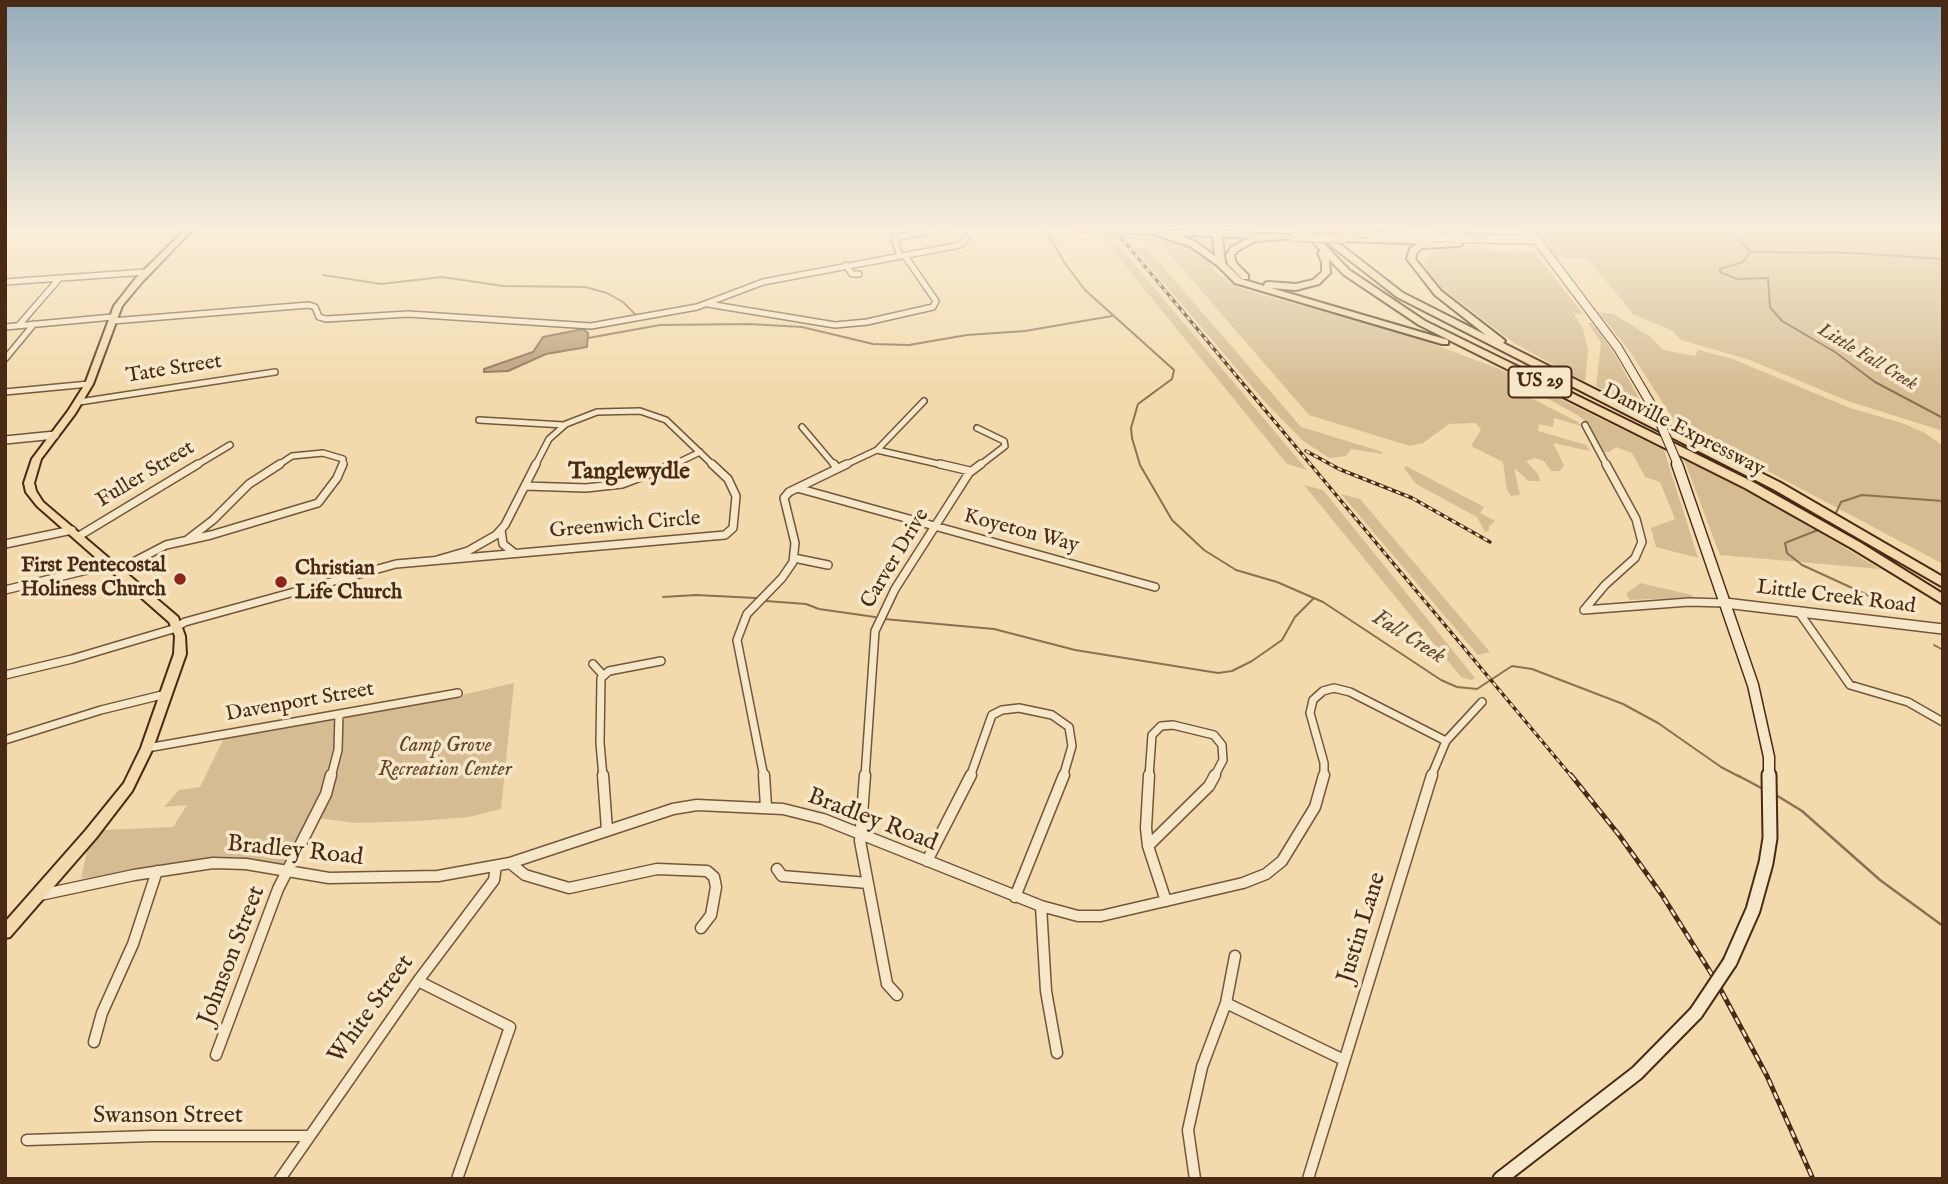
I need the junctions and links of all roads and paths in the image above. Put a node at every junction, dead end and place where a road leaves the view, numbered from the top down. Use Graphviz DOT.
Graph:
graph roads {
  1 [pos="56,282"];
  2 [pos="137,282"];
  3 [pos="762,282"];
  4 [pos="923,282"];
  5 [pos="1241,282"];
  6 [pos="1260,282"];
  7 [pos="1311,282"];
  8 [pos="1361,282"];
  9 [pos="1383,282"];
  10 [pos="1429,282"];
  11 [pos="1568,282"];
  12 [pos="708,304"];
  13 [pos="113,319"];
  14 [pos="34,324"];
  15 [pos="19,326"];
  16 [pos="5,327"];
  17 [pos="5,359"];
  18 [pos="1535,365"];
  19 [pos="1516,370"];
  20 [pos="275,372"];
  21 [pos="89,384"];
  22 [pos="5,392"];
  23 [pos="925,401"];
  24 [pos="79,402"];
  25 [pos="479,421"];
  26 [pos="564,425"];
  27 [pos="1584,425"];
  28 [pos="802,427"];
  29 [pos="977,428"];
  30 [pos="55,435"];
  31 [pos="5,440"];
  32 [pos="230,445"];
  33 [pos="877,450"];
  34 [pos="700,452"];
  35 [pos="837,468"];
  36 [pos="970,471"];
  37 [pos="525,486"];
  38 [pos="797,488"];
  39 [pos="935,527"];
  40 [pos="501,530"];
  41 [pos="1845,532"];
  42 [pos="75,533"];
  43 [pos="187,540"];
  44 [pos="5,544"];
  45 [pos="516,553"];
  46 [pos="794,558"];
  47 [pos="437,560"];
  48 [pos="828,565"];
  49 [pos="115,567"];
  50 [pos="1943,583"];
  51 [pos="1156,587"];
  52 [pos="5,590"];
  53 [pos="1943,600"];
  54 [pos="1724,603"];
  55 [pos="1798,611"];
  56 [pos="177,627"];
  57 [pos="1943,629"];
  58 [pos="661,661"];
  59 [pos="593,664"];
  60 [pos="5,675"];
  61 [pos="603,675"];
  62 [pos="458,693"];
  63 [pos="166,694"];
  64 [pos="1482,702"];
  65 [pos="339,714"];
  66 [pos="1943,722"];
  67 [pos="5,740"];
  68 [pos="1446,741"];
  69 [pos="147,748"];
  70 [pos="765,807"];
  71 [pos="607,830"];
  72 [pos="861,834"];
  73 [pos="1148,846"];
  74 [pos="927,861"];
  75 [pos="510,863"];
  76 [pos="496,866"];
  77 [pos="777,869"];
  78 [pos="157,871"];
  79 [pos="288,872"];
  80 [pos="868,883"];
  81 [pos="36,896"];
  82 [pos="1015,897"];
  83 [pos="1166,901"];
  84 [pos="1041,906"];
  85 [pos="701,928"];
  86 [pos="5,932"];
  87 [pos="1235,956"];
  88 [pos="418,981"];
  89 [pos="897,995"];
  90 [pos="1226,1003"];
  91 [pos="94,1042"];
  92 [pos="1057,1053"];
  93 [pos="216,1055"];
  94 [pos="1344,1060"];
  95 [pos="309,1136"];
  96 [pos="27,1140"];
  97 [pos="280,1179"];
  98 [pos="457,1179"];
  99 [pos="1195,1179"];
  100 [pos="1308,1179"];
  101 [pos="1500,1179"];
  1 -- 15 [label="street"];
  2 -- 13 [label="main road"];
  3 -- 12 [label="street"];
  4 -- 12 [label="street"];
  5 -- 19 [label="highway"];
  6 -- 7 [label="highway"];
  8 -- 19 [label="highway, Danville Expressway / US 29"];
  9 -- 18 [label="highway, Danville Expressway / US 29"];
  10 -- 18 [label="highway"];
  11 -- 54 [label="main road, bridge"];
  12 -- 13 [label="street"];
  13 -- 14 [label="street"];
  13 -- 21 [label="main road"];
  14 -- 15 [label="street"];
  14 -- 17 [label="street"];
  15 -- 16 [label="street"];
  18 -- 41 [label="highway, Danville Expressway / US 29"];
  19 -- 41 [label="highway, Danville Expressway / US 29"];
  20 -- 24 [label="street, Tate Street"];
  21 -- 22 [label="street"];
  21 -- 24 [label="main road"];
  23 -- 33 [label="street"];
  24 -- 30 [label="main road"];
  25 -- 26 [label="street"];
  26 -- 34 [label="street, Greenwich Circle"];
  26 -- 37 [label="street, Greenwich Circle"];
  27 -- 54 [label="street"];
  28 -- 35 [label="street"];
  29 -- 36 [label="street, Carver Drive"];
  30 -- 31 [label="street"];
  30 -- 42 [label="main road"];
  32 -- 42 [label="street, Fuller Street"];
  33 -- 35 [label="street"];
  33 -- 36 [label="street"];
  34 -- 37 [label="street"];
  34 -- 45 [label="street, Greenwich Circle"];
  35 -- 38 [label="street"];
  36 -- 39 [label="street, Carver Drive"];
  37 -- 40 [label="street, Greenwich Circle"];
  38 -- 39 [label="street, Koyeton Way"];
  38 -- 46 [label="street"];
  39 -- 51 [label="street, Koyeton Way"];
  39 -- 72 [label="street, Carver Drive"];
  40 -- 45 [label="street"];
  40 -- 47 [label="street, Greenwich Circle"];
  41 -- 50 [label="highway, Danville Expressway / US 29"];
  41 -- 53 [label="highway, Danville Expressway / US 29"];
  42 -- 44 [label="street, Fuller Street"];
  42 -- 49 [label="main road"];
  43 -- 43 [label="street"];
  43 -- 49 [label="street"];
  45 -- 47 [label="street"];
  46 -- 48 [label="street"];
  46 -- 70 [label="street"];
  47 -- 56 [label="street"];
  49 -- 52 [label="street"];
  49 -- 56 [label="main road"];
  54 -- 55 [label="street, Little Creek Road"];
  54 -- 101 [label="main road, bridge"];
  55 -- 57 [label="street, Little Creek Road"];
  55 -- 66 [label="street"];
  56 -- 60 [label="street"];
  56 -- 63 [label="main road"];
  58 -- 61 [label="street"];
  59 -- 61 [label="street"];
  61 -- 71 [label="street"];
  62 -- 65 [label="street, Davenport Street"];
  63 -- 67 [label="street"];
  63 -- 69 [label="main road"];
  64 -- 68 [label="street, Justin Lane"];
  65 -- 69 [label="street, Davenport Street"];
  65 -- 79 [label="street, Johnson Street"];
  68 -- 83 [label="street, Bradley Road"];
  68 -- 94 [label="street, Justin Lane"];
  69 -- 81 [label="main road"];
  70 -- 71 [label="street, Bradley Road"];
  70 -- 72 [label="street, Bradley Road"];
  71 -- 75 [label="street, Bradley Road"];
  72 -- 74 [label="street, Bradley Road"];
  72 -- 80 [label="street, Carver Drive"];
  73 -- 73 [label="street"];
  73 -- 83 [label="street"];
  74 -- 82 [label="street, Bradley Road"];
  74 -- 82 [label="street"];
  75 -- 76 [label="street, Bradley Road"];
  75 -- 85 [label="street"];
  76 -- 79 [label="street, Bradley Road"];
  76 -- 88 [label="street, White Street"];
  77 -- 80 [label="street"];
  78 -- 79 [label="street, Bradley Road"];
  78 -- 81 [label="street, Bradley Road"];
  78 -- 91 [label="street"];
  79 -- 93 [label="street, Johnson Street"];
  80 -- 89 [label="street, Carver Drive"];
  81 -- 86 [label="main road"];
  82 -- 84 [label="street, Bradley Road"];
  83 -- 84 [label="street, Bradley Road"];
  84 -- 92 [label="street"];
  87 -- 90 [label="street"];
  88 -- 95 [label="street, White Street"];
  88 -- 98 [label="street"];
  90 -- 94 [label="street"];
  90 -- 99 [label="street"];
  94 -- 100 [label="street, Justin Lane"];
  95 -- 96 [label="street, Swanson Street"];
  95 -- 97 [label="street, White Street"];
}
